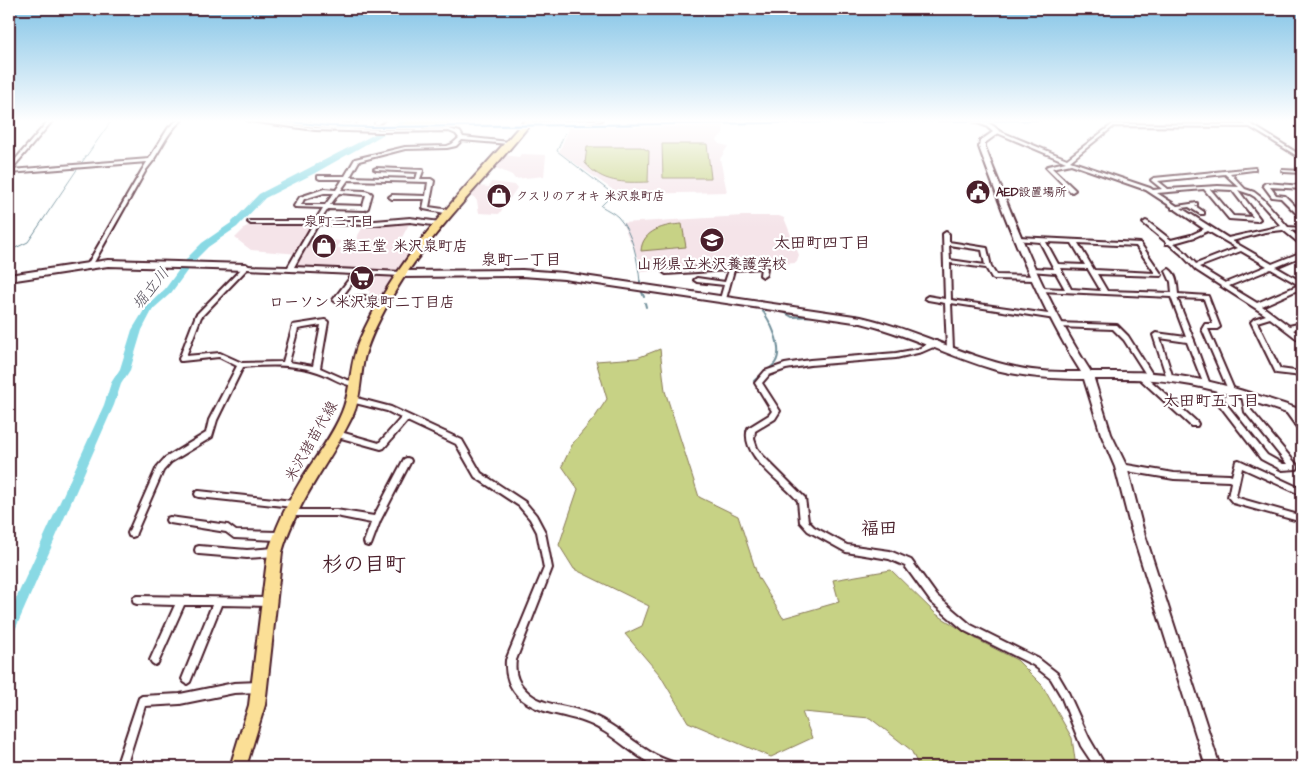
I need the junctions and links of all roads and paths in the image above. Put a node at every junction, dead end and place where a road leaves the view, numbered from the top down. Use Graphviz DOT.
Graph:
graph roads {
  1 [pos="21,156"];
  2 [pos="155,156"];
  3 [pos="372,156"];
  4 [pos="498,156"];
  5 [pos="985,156"];
  6 [pos="1055,156"];
  7 [pos="1076,156"];
  8 [pos="153,160"];
  9 [pos="1069,162"];
  10 [pos="376,169"];
  11 [pos="1253,170"];
  12 [pos="9,171"];
  13 [pos="1284,171"];
  14 [pos="1226,172"];
  15 [pos="1302,172"];
  16 [pos="320,177"];
  17 [pos="348,177"];
  18 [pos="1182,177"];
  19 [pos="418,179"];
  20 [pos="1302,187"];
  21 [pos="1192,188"];
  22 [pos="1206,188"];
  23 [pos="1234,189"];
  24 [pos="1243,189"];
  25 [pos="1072,190"];
  26 [pos="1167,191"];
  27 [pos="339,192"];
  28 [pos="1151,192"];
  29 [pos="392,197"];
  30 [pos="428,198"];
  31 [pos="329,207"];
  32 [pos="1174,208"];
  33 [pos="450,212"];
  34 [pos="1202,213"];
  35 [pos="1302,216"];
  36 [pos="251,222"];
  37 [pos="317,222"];
  38 [pos="1146,223"];
  39 [pos="440,224"];
  40 [pos="1284,227"];
  41 [pos="1208,229"];
  42 [pos="1302,230"];
  43 [pos="946,234"];
  44 [pos="1018,239"];
  45 [pos="1042,240"];
  46 [pos="1227,240"];
  47 [pos="1074,241"];
  48 [pos="947,243"];
  49 [pos="1168,243"];
  50 [pos="1302,243"];
  51 [pos="1241,249"];
  52 [pos="1302,254"];
  53 [pos="947,261"];
  54 [pos="90,265"];
  55 [pos="1195,266"];
  56 [pos="1271,266"];
  57 [pos="246,267"];
  58 [pos="988,267"];
  59 [pos="732,268"];
  60 [pos="1057,268"];
  61 [pos="290,269"];
  62 [pos="1090,270"];
  63 [pos="1169,271"];
  64 [pos="357,272"];
  65 [pos="666,272"];
  66 [pos="402,274"];
  67 [pos="1034,274"];
  68 [pos="763,275"];
  69 [pos="9,278"];
  70 [pos="697,280"];
  71 [pos="727,284"];
  72 [pos="1302,285"];
  73 [pos="1224,286"];
  74 [pos="1042,290"];
  75 [pos="1069,291"];
  76 [pos="1105,293"];
  77 [pos="1174,296"];
  78 [pos="365,298"];
  79 [pos="928,298"];
  80 [pos="723,299"];
  81 [pos="949,302"];
  82 [pos="1256,306"];
  83 [pos="1271,316"];
  84 [pos="1056,321"];
  85 [pos="1302,325"];
  86 [pos="1288,329"];
  87 [pos="1302,339"];
  88 [pos="1191,340"];
  89 [pos="936,344"];
  90 [pos="950,349"];
  91 [pos="241,365"];
  92 [pos="285,365"];
  93 [pos="316,369"];
  94 [pos="1302,374"];
  95 [pos="1088,376"];
  96 [pos="1146,377"];
  97 [pos="1170,378"];
  98 [pos="355,384"];
  99 [pos="1207,385"];
  100 [pos="1219,389"];
  101 [pos="1232,392"];
  102 [pos="1245,396"];
  103 [pos="353,400"];
  104 [pos="1288,410"];
  105 [pos="1302,414"];
  106 [pos="406,417"];
  107 [pos="1194,424"];
  108 [pos="1302,428"];
  109 [pos="336,434"];
  110 [pos="407,461"];
  111 [pos="1122,468"];
  112 [pos="1234,480"];
  113 [pos="1302,492"];
  114 [pos="198,494"];
  115 [pos="290,508"];
  116 [pos="1302,519"];
  117 [pos="170,520"];
  118 [pos="376,520"];
  119 [pos="132,533"];
  120 [pos="278,536"];
  121 [pos="368,542"];
  122 [pos="199,550"];
  123 [pos="275,552"];
  124 [pos="137,600"];
  125 [pos="182,600"];
  126 [pos="218,601"];
  127 [pos="269,602"];
  128 [pos="155,660"];
  129 [pos="187,678"];
  130 [pos="260,687"];
  131 [pos="122,767"];
  132 [pos="238,767"];
  133 [pos="671,767"];
  134 [pos="1101,767"];
  135 [pos="1213,767"];
  1 -- 12 [label="street"];
  2 -- 8 [label="street"];
  3 -- 17 [label="street"];
  4 -- 33 [label="main road, 米沢猪苗代線"];
  5 -- 44 [label="street"];
  6 -- 9 [label="street"];
  7 -- 9 [label="street"];
  8 -- 12 [label="street"];
  8 -- 54 [label="street"];
  9 -- 25 [label="street"];
  9 -- 28 [label="street"];
  10 -- 19 [label="street"];
  11 -- 14 [label="street"];
  13 -- 15 [label="street"];
  14 -- 18 [label="street"];
  14 -- 24 [label="street"];
  16 -- 17 [label="street"];
  17 -- 19 [label="street"];
  17 -- 27 [label="street"];
  18 -- 21 [label="street"];
  18 -- 26 [label="street"];
  19 -- 30 [label="street"];
  20 -- 35 [label="street"];
  21 -- 22 [label="street"];
  21 -- 26 [label="street"];
  22 -- 23 [label="street"];
  22 -- 23 [label="street"];
  23 -- 24 [label="street"];
  24 -- 40 [label="street"];
  26 -- 28 [label="street"];
  27 -- 31 [label="street"];
  27 -- 31 [label="street"];
  27 -- 31 [label="street"];
  28 -- 32 [label="street"];
  29 -- 30 [label="street"];
  30 -- 33 [label="street"];
  31 -- 37 [label="street"];
  32 -- 34 [label="street"];
  32 -- 41 [label="street"];
  33 -- 39 [label="main road, 米沢猪苗代線"];
  36 -- 37 [label="street"];
  37 -- 39 [label="street"];
  37 -- 61 [label="street"];
  38 -- 49 [label="street"];
  39 -- 66 [label="main road, 米沢猪苗代線"];
  40 -- 42 [label="street"];
  40 -- 46 [label="street"];
  40 -- 50 [label="street"];
  41 -- 46 [label="street"];
  41 -- 49 [label="street"];
  43 -- 48 [label="street"];
  44 -- 45 [label="street"];
  44 -- 67 [label="street"];
  45 -- 47 [label="street"];
  45 -- 60 [label="street"];
  46 -- 51 [label="street"];
  47 -- 62 [label="street"];
  47 -- 62 [label="street"];
  48 -- 53 [label="street"];
  48 -- 58 [label="street"];
  49 -- 55 [label="street"];
  51 -- 55 [label="street"];
  51 -- 56 [label="street"];
  52 -- 56 [label="street"];
  53 -- 58 [label="street"];
  53 -- 81 [label="street"];
  54 -- 57 [label="street"];
  54 -- 69 [label="street"];
  55 -- 73 [label="street"];
  56 -- 72 [label="street"];
  56 -- 73 [label="street"];
  57 -- 61 [label="street"];
  57 -- 91 [label="street"];
  58 -- 67 [label="street"];
  59 -- 65 [label="street"];
  59 -- 68 [label="street"];
  59 -- 71 [label="street"];
  60 -- 62 [label="street"];
  60 -- 67 [label="street"];
  60 -- 75 [label="street"];
  61 -- 64 [label="street"];
  62 -- 76 [label="street"];
  63 -- 77 [label="street"];
  64 -- 66 [label="street"];
  64 -- 78 [label="street"];
  66 -- 80 [label="street"];
  66 -- 98 [label="main road, 米沢猪苗代線"];
  67 -- 74 [label="street"];
  70 -- 71 [label="street"];
  71 -- 80 [label="street"];
  72 -- 82 [label="street"];
  73 -- 82 [label="street"];
  74 -- 75 [label="street"];
  74 -- 84 [label="street"];
  75 -- 76 [label="street"];
  76 -- 77 [label="street"];
  77 -- 88 [label="street"];
  77 -- 101 [label="street"];
  79 -- 81 [label="street"];
  80 -- 89 [label="street"];
  81 -- 84 [label="street"];
  81 -- 90 [label="street"];
  82 -- 83 [label="street"];
  83 -- 86 [label="street"];
  83 -- 94 [label="street"];
  84 -- 95 [label="street"];
  84 -- 96 [label="street"];
  85 -- 86 [label="street"];
  86 -- 87 [label="street"];
  88 -- 97 [label="street"];
  88 -- 99 [label="street"];
  89 -- 90 [label="street"];
  89 -- 134 [label="street"];
  90 -- 95 [label="street"];
  91 -- 92 [label="street"];
  91 -- 119 [label="street"];
  92 -- 93 [label="street"];
  92 -- 93 [label="street"];
  93 -- 98 [label="street"];
  95 -- 96 [label="street"];
  95 -- 111 [label="street"];
  96 -- 97 [label="street"];
  96 -- 107 [label="street"];
  97 -- 99 [label="street"];
  98 -- 103 [label="main road, 米沢猪苗代線"];
  99 -- 100 [label="street"];
  100 -- 101 [label="street"];
  100 -- 102 [label="street"];
  101 -- 102 [label="street"];
  102 -- 104 [label="street"];
  103 -- 106 [label="street"];
  103 -- 109 [label="main road, 米沢猪苗代線"];
  104 -- 105 [label="street"];
  104 -- 108 [label="street"];
  106 -- 109 [label="street"];
  106 -- 133 [label="street"];
  109 -- 115 [label="main road, 米沢猪苗代線"];
  110 -- 118 [label="street"];
  111 -- 112 [label="street"];
  111 -- 135 [label="street"];
  112 -- 113 [label="street"];
  112 -- 116 [label="street"];
  114 -- 115 [label="street"];
  115 -- 118 [label="street"];
  115 -- 120 [label="main road, 米沢猪苗代線"];
  117 -- 120 [label="street"];
  118 -- 121 [label="street"];
  120 -- 123 [label="main road, 米沢猪苗代線"];
  122 -- 123 [label="street"];
  123 -- 127 [label="main road, 米沢猪苗代線"];
  124 -- 125 [label="street"];
  125 -- 126 [label="street"];
  125 -- 128 [label="street"];
  126 -- 127 [label="street"];
  126 -- 129 [label="street"];
  127 -- 130 [label="main road, 米沢猪苗代線"];
  130 -- 131 [label="street"];
  130 -- 132 [label="main road, 米沢猪苗代線"];
}
